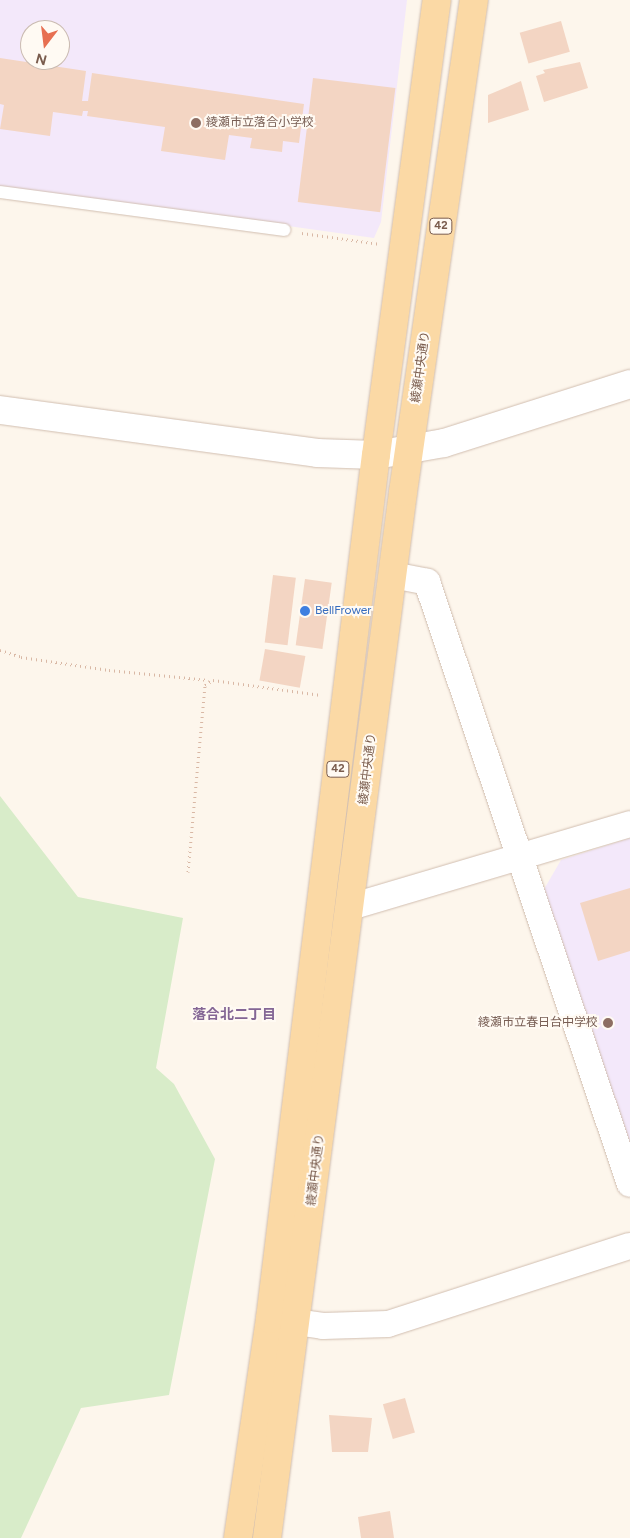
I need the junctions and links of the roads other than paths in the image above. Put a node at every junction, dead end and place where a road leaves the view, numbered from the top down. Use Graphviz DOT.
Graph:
graph roads {
  1 [pos="437,0"];
  2 [pos="474,0"];
  3 [pos="0,192"];
  4 [pos="284,230"];
  5 [pos="630,384"];
  6 [pos="0,410"];
  7 [pos="409,451"];
  8 [pos="376,454"];
  9 [pos="392,575"];
  10 [pos="630,824"];
  11 [pos="517,858"];
  12 [pos="350,907"];
  13 [pos="630,1184"];
  14 [pos="630,1246"];
  15 [pos="296,1322"];
  16 [pos="238,1538"];
  17 [pos="267,1538"];
  1 -- 8 [label="main road, 42"];
  2 -- 7 [label="main road, 綾瀬中央通り / 42"];
  3 -- 4 [label="lane"];
  5 -- 7 [label="street"];
  6 -- 8 [label="street"];
  7 -- 8 [label="street"];
  7 -- 9 [label="main road, 綾瀬中央通り / 42"];
  8 -- 16 [label="main road, 42"];
  9 -- 11 [label="street"];
  9 -- 12 [label="main road, 綾瀬中央通り / 42"];
  10 -- 11 [label="street"];
  11 -- 12 [label="street"];
  11 -- 13 [label="street"];
  12 -- 15 [label="main road, 綾瀬中央通り / 42"];
  14 -- 15 [label="street"];
  15 -- 17 [label="main road, 綾瀬中央通り / 42"];
}
